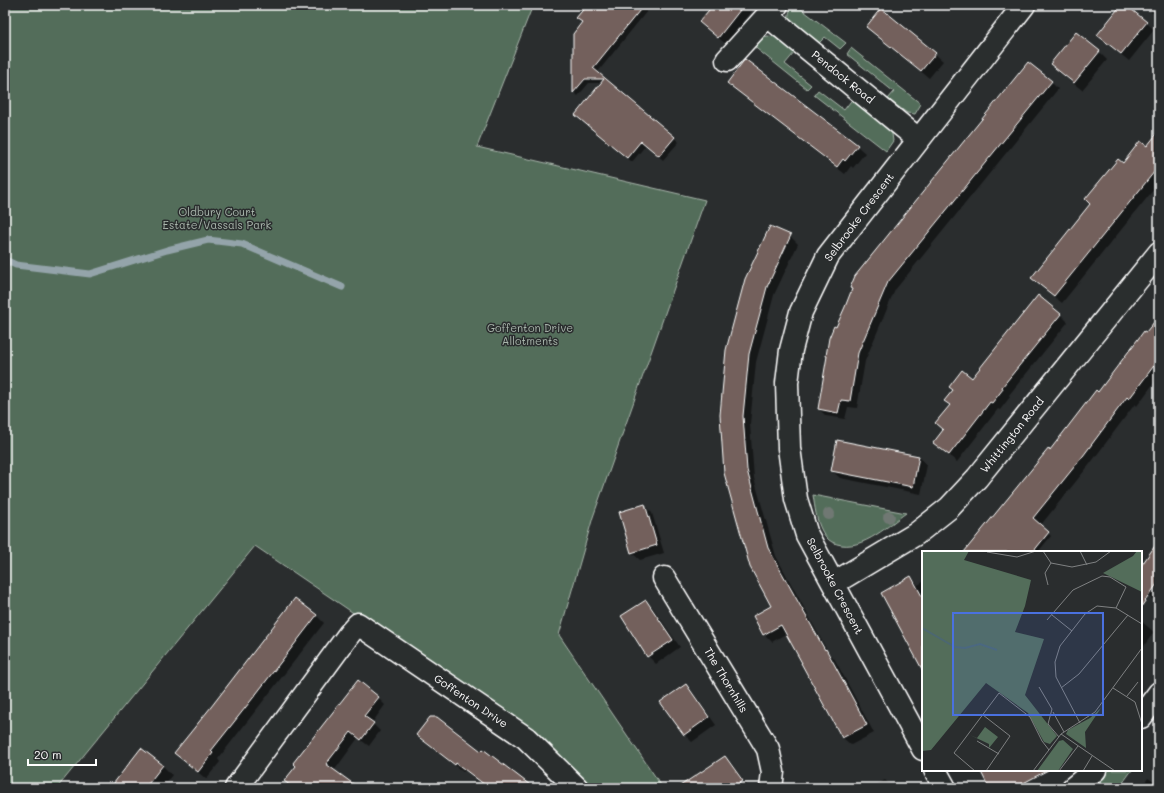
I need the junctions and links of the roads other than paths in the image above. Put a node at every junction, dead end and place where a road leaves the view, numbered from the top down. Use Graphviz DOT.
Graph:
graph roads {
  1 [pos="1024,5"];
  2 [pos="772,10"];
  3 [pos="728,60"];
  4 [pos="918,139"];
  5 [pos="1159,253"];
  6 [pos="664,578"];
  7 [pos="834,583"];
  8 [pos="1159,693"];
  9 [pos="1142,716"];
  10 [pos="922,747"];
  11 [pos="936,771"];
  12 [pos="1094,771"];
  13 [pos="776,783"];
  14 [pos="236,788"];
  15 [pos="577,788"];
  16 [pos="945,788"];
  17 [pos="1073,788"];
  1 -- 4 [label="street, Selbrooke Crescent"];
  2 -- 3 [label="street, Pendock Road"];
  2 -- 4 [label="street, Pendock Road"];
  4 -- 7 [label="street, Selbrooke Crescent"];
  5 -- 7 [label="street, Whittington Road"];
  6 -- 13 [label="street, The Thornhills"];
  7 -- 10 [label="street, Selbrooke Crescent"];
  8 -- 9 [label="street"];
  11 -- 16 [label="street"];
  12 -- 17 [label="street"];
  14 -- 15 [label="street, Goffenton Drive"];
}
